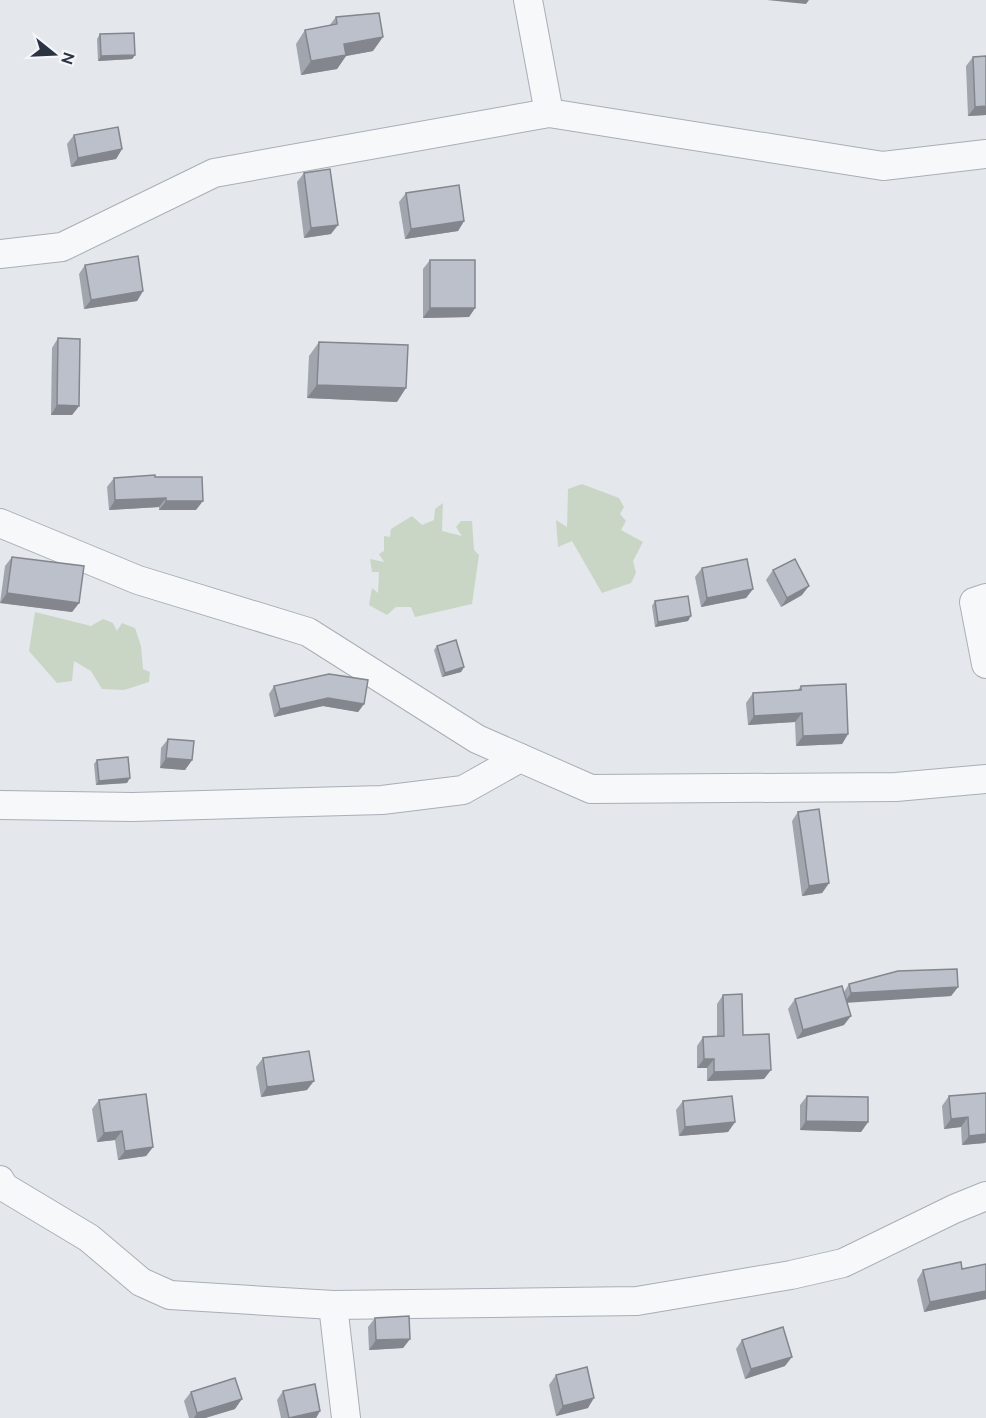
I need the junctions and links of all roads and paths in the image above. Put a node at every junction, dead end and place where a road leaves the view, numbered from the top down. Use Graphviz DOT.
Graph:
graph roads {
  1 [pos="528,0"];
  2 [pos="549,113"];
  3 [pos="986,154"];
  4 [pos="0,254"];
  5 [pos="0,523"];
  6 [pos="986,598"];
  7 [pos="986,664"];
  8 [pos="520,758"];
  9 [pos="986,779"];
  10 [pos="0,805"];
  11 [pos="0,1180"];
  12 [pos="986,1196"];
  13 [pos="333,1305"];
  14 [pos="346,1418"];
  1 -- 2 [label="street"];
  2 -- 3 [label="street"];
  2 -- 4 [label="street"];
  5 -- 8 [label="street"];
  6 -- 7 [label="street"];
  8 -- 9 [label="street"];
  8 -- 10 [label="street"];
  11 -- 13 [label="street"];
  12 -- 13 [label="street"];
  13 -- 14 [label="street"];
}
